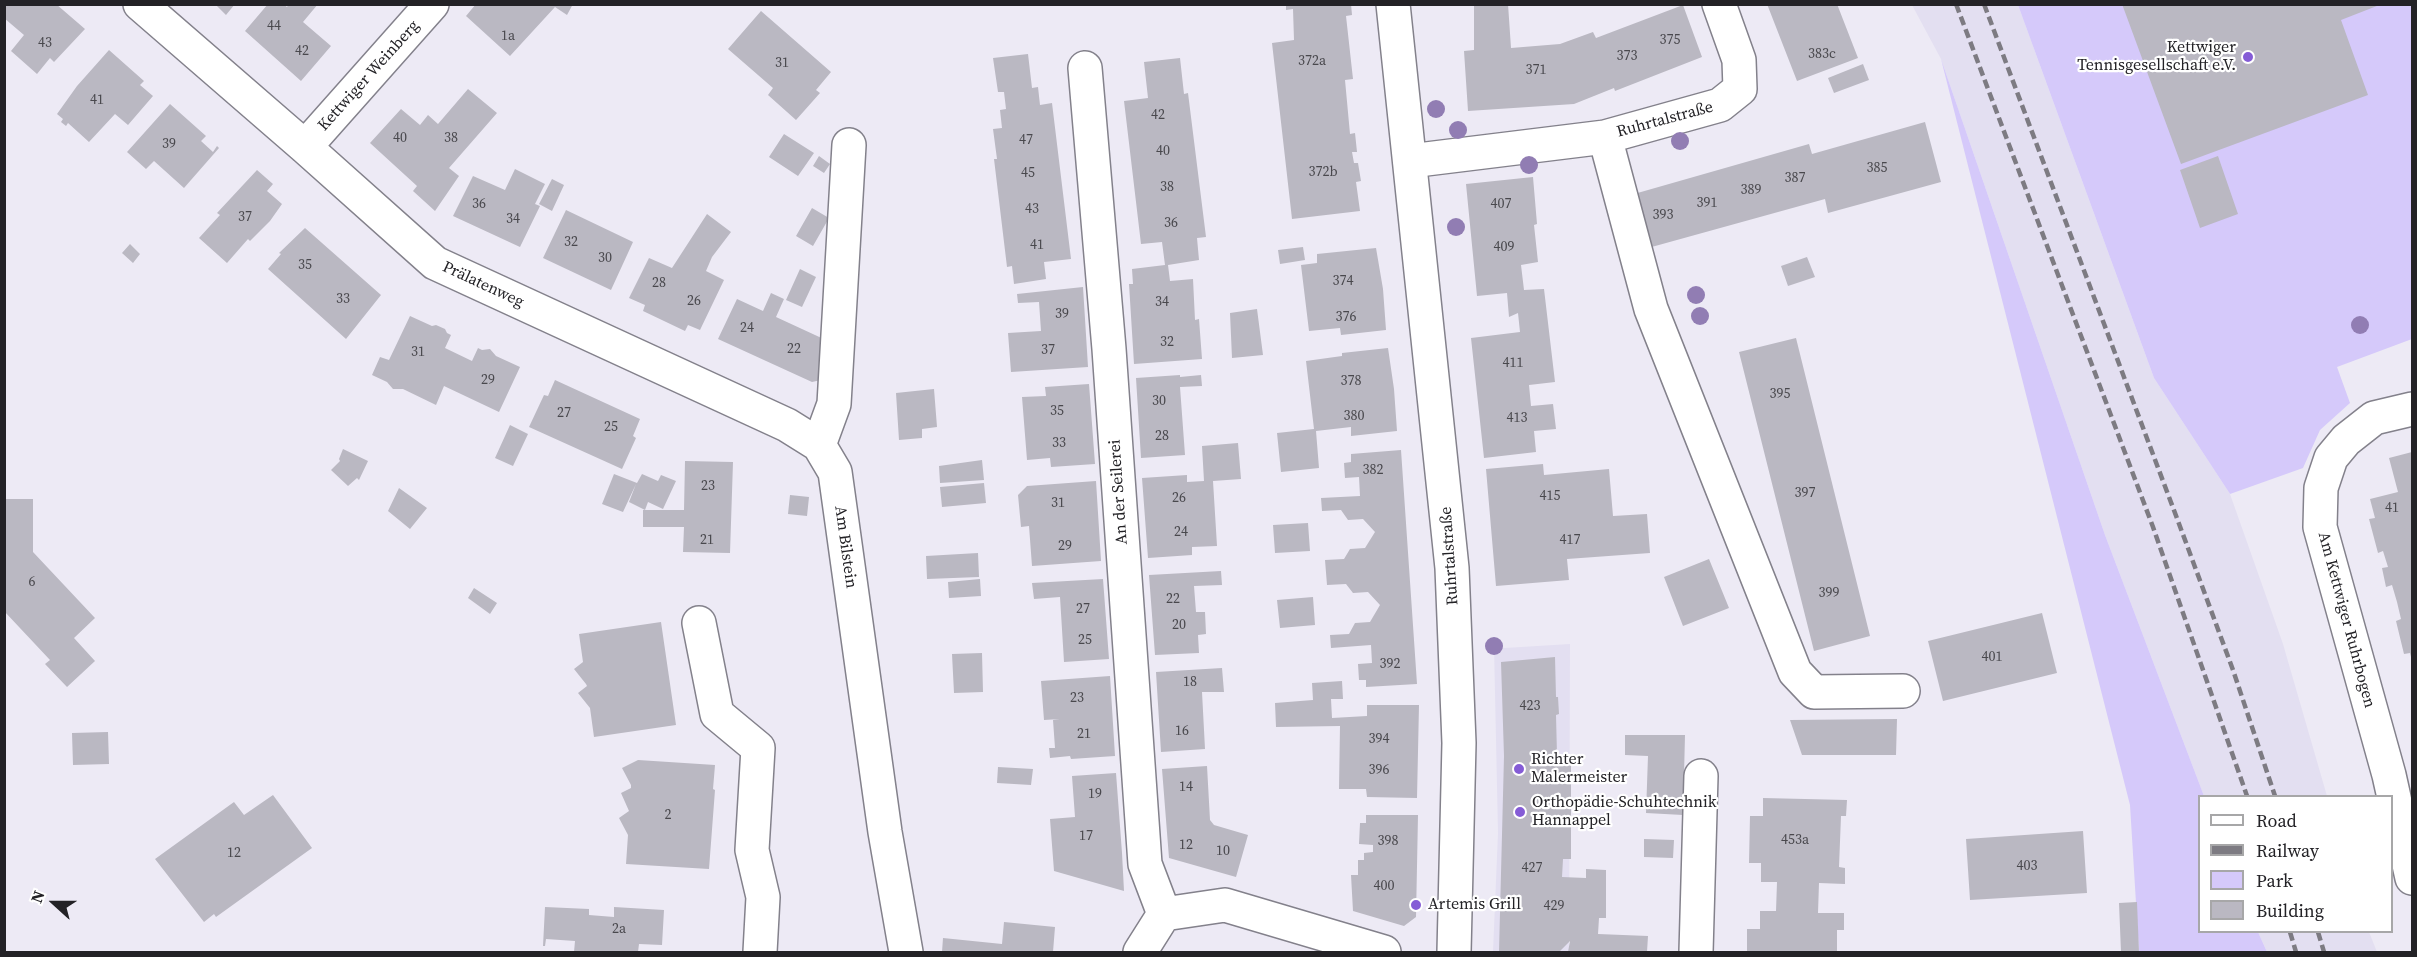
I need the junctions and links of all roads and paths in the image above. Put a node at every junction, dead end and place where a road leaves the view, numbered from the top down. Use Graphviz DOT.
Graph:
graph roads {
  1 [pos="140,4"];
  2 [pos="432,4"];
  3 [pos="1393,4"];
  4 [pos="1719,4"];
  5 [pos="1084,68"];
  6 [pos="1605,137"];
  7 [pos="849,145"];
  8 [pos="306,147"];
  9 [pos="1410,161"];
  10 [pos="2412,409"];
  11 [pos="819,445"];
  12 [pos="699,623"];
  13 [pos="1903,692"];
  14 [pos="1701,776"];
  15 [pos="2412,878"];
  16 [pos="1164,914"];
  17 [pos="760,952"];
  18 [pos="906,952"];
  19 [pos="1140,952"];
  20 [pos="1384,952"];
  21 [pos="1454,952"];
  22 [pos="1696,952"];
  1 -- 8 [label="street, Prälatenweg"];
  2 -- 8 [label="street, Kettwiger Weinberg"];
  3 -- 9 [label="street, Ruhrtalstraße"];
  4 -- 6 [label="street, Ruhrtalstraße"];
  5 -- 16 [label="street, An der Seilerei"];
  6 -- 9 [label="street, Ruhrtalstraße"];
  6 -- 13 [label="street, Ruhrtalstraße"];
  7 -- 11 [label="street"];
  8 -- 11 [label="street, Prälatenweg"];
  9 -- 21 [label="street, Ruhrtalstraße"];
  10 -- 15 [label="street, Am Kettwiger Ruhrbogen"];
  11 -- 18 [label="street, Am Bilstein"];
  12 -- 17 [label="street"];
  14 -- 22 [label="street"];
  16 -- 19 [label="street"];
  16 -- 20 [label="street"];
}
